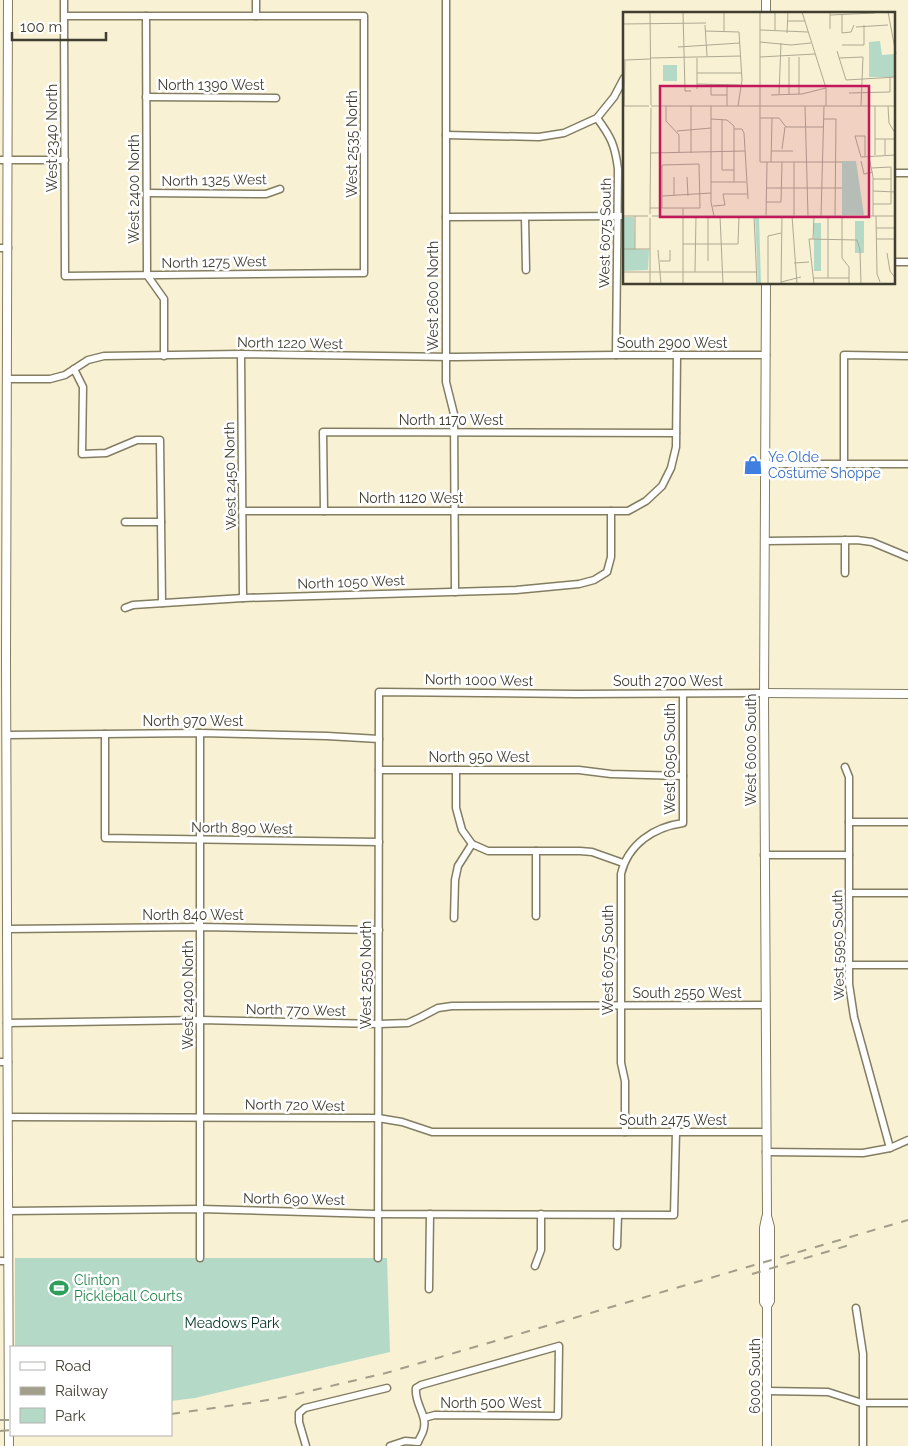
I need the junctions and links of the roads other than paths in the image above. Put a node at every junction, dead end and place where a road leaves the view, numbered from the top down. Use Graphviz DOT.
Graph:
graph roads {
  1 [pos="8,0"];
  2 [pos="64,0"];
  3 [pos="256,0"];
  4 [pos="446,0"];
  5 [pos="64,16"];
  6 [pos="146,16"];
  7 [pos="256,16"];
  8 [pos="623,80"];
  9 [pos="146,97"];
  10 [pos="276,98"];
  11 [pos="597,118"];
  12 [pos="446,135"];
  13 [pos="4,160"];
  14 [pos="65,160"];
  15 [pos="280,189"];
  16 [pos="147,194"];
  17 [pos="621,216"];
  18 [pos="446,217"];
  19 [pos="525,217"];
  20 [pos="4,248"];
  21 [pos="526,270"];
  22 [pos="364,273"];
  23 [pos="147,275"];
  24 [pos="65,276"];
  25 [pos="766,285"];
  26 [pos="4,335"];
  27 [pos="241,354"];
  28 [pos="616,355"];
  29 [pos="677,355"];
  30 [pos="766,355"];
  31 [pos="164,356"];
  32 [pos="908,356"];
  33 [pos="579,357"];
  34 [pos="446,358"];
  35 [pos="74,370"];
  36 [pos="7,379"];
  37 [pos="4,420"];
  38 [pos="454,432"];
  39 [pos="676,433"];
  40 [pos="766,464"];
  41 [pos="844,464"];
  42 [pos="908,464"];
  43 [pos="242,511"];
  44 [pos="324,511"];
  45 [pos="454,511"];
  46 [pos="611,511"];
  47 [pos="125,522"];
  48 [pos="161,522"];
  49 [pos="845,540"];
  50 [pos="765,541"];
  51 [pos="3,545"];
  52 [pos="908,557"];
  53 [pos="845,573"];
  54 [pos="455,592"];
  55 [pos="243,598"];
  56 [pos="162,603"];
  57 [pos="125,608"];
  58 [pos="3,652"];
  59 [pos="380,692"];
  60 [pos="764,693"];
  61 [pos="577,694"];
  62 [pos="682,694"];
  63 [pos="908,694"];
  64 [pos="200,733"];
  65 [pos="7,734"];
  66 [pos="105,734"];
  67 [pos="379,739"];
  68 [pos="846,767"];
  69 [pos="379,770"];
  70 [pos="456,770"];
  71 [pos="683,776"];
  72 [pos="849,822"];
  73 [pos="908,822"];
  74 [pos="683,823"];
  75 [pos="200,840"];
  76 [pos="379,842"];
  77 [pos="3,843"];
  78 [pos="472,844"];
  79 [pos="536,851"];
  80 [pos="849,854"];
  81 [pos="764,855"];
  82 [pos="623,863"];
  83 [pos="849,893"];
  84 [pos="908,893"];
  85 [pos="4,914"];
  86 [pos="536,916"];
  87 [pos="454,918"];
  88 [pos="200,927"];
  89 [pos="7,929"];
  90 [pos="379,930"];
  91 [pos="849,965"];
  92 [pos="908,965"];
  93 [pos="580,1005"];
  94 [pos="621,1005"];
  95 [pos="765,1005"];
  96 [pos="200,1020"];
  97 [pos="7,1023"];
  98 [pos="379,1024"];
  99 [pos="4,1062"];
  100 [pos="8,1117"];
  101 [pos="200,1117"];
  102 [pos="378,1118"];
  103 [pos="580,1132"];
  104 [pos="625,1132"];
  105 [pos="676,1132"];
  106 [pos="766,1132"];
  107 [pos="908,1140"];
  108 [pos="890,1148"];
  109 [pos="766,1152"];
  110 [pos="4,1158"];
  111 [pos="200,1209"];
  112 [pos="8,1211"];
  113 [pos="378,1214"];
  114 [pos="430,1214"];
  115 [pos="541,1214"];
  116 [pos="618,1215"];
  117 [pos="617,1246"];
  118 [pos="200,1258"];
  119 [pos="378,1258"];
  120 [pos="767,1258"];
  121 [pos="4,1260"];
  122 [pos="535,1266"];
  123 [pos="430,1289"];
  124 [pos="856,1308"];
  125 [pos="387,1388"];
  126 [pos="767,1391"];
  127 [pos="862,1403"];
  128 [pos="908,1403"];
  129 [pos="424,1418"];
  130 [pos="418,1444"];
  131 [pos="8,1446"];
  132 [pos="306,1446"];
  133 [pos="390,1446"];
  134 [pos="768,1446"];
  135 [pos="863,1446"];
  1 -- 13 [label="street"];
  2 -- 5 [label="street, West 2340 North"];
  3 -- 7 [label="street"];
  4 -- 12 [label="street, West 2600 North"];
  5 -- 6 [label="street"];
  5 -- 14 [label="street, West 2340 North"];
  6 -- 7 [label="street"];
  6 -- 9 [label="street, West 2400 North"];
  7 -- 22 [label="street, West 2535 North"];
  8 -- 11 [label="street"];
  9 -- 10 [label="street, North 1390 West"];
  9 -- 16 [label="street, West 2400 North"];
  11 -- 12 [label="street"];
  11 -- 17 [label="street, West 6075 South"];
  12 -- 18 [label="street, West 2600 North"];
  13 -- 14 [label="street"];
  13 -- 20 [label="street"];
  14 -- 24 [label="street, West 2340 North"];
  15 -- 16 [label="street, North 1325 West"];
  16 -- 23 [label="street, West 2400 North"];
  17 -- 19 [label="street"];
  17 -- 28 [label="street, West 6075 South"];
  18 -- 19 [label="street"];
  18 -- 34 [label="street, West 2600 North"];
  19 -- 21 [label="street"];
  20 -- 26 [label="street"];
  22 -- 23 [label="street, North 1275 West"];
  23 -- 24 [label="street, North 1275 West"];
  23 -- 31 [label="street"];
  25 -- 30 [label="street, West 6000 South"];
  26 -- 36 [label="street"];
  27 -- 31 [label="street, North 1220 West"];
  27 -- 34 [label="street, North 1220 West"];
  27 -- 43 [label="street, West 2450 North"];
  28 -- 29 [label="street, South 2900 West"];
  28 -- 33 [label="street, South 2900 West"];
  29 -- 30 [label="street, South 2900 West"];
  29 -- 39 [label="street"];
  30 -- 40 [label="street, West 6000 South"];
  31 -- 35 [label="street, North 1220 West"];
  32 -- 41 [label="street"];
  33 -- 34 [label="street, North 1220 West"];
  34 -- 38 [label="street, West 2600 North"];
  35 -- 36 [label="street, North 1220 West"];
  35 -- 48 [label="street"];
  36 -- 37 [label="street"];
  37 -- 51 [label="street"];
  38 -- 39 [label="street, North 1170 West"];
  38 -- 44 [label="street, North 1170 West"];
  38 -- 45 [label="street, West 2600 North"];
  39 -- 46 [label="street, North 1120 West"];
  40 -- 41 [label="street"];
  40 -- 50 [label="street, West 6000 South"];
  41 -- 42 [label="street"];
  43 -- 44 [label="street, North 1120 West"];
  43 -- 55 [label="street, West 2450 North"];
  44 -- 45 [label="street, North 1120 West"];
  45 -- 46 [label="street, North 1120 West"];
  45 -- 54 [label="street, West 2600 North"];
  46 -- 54 [label="street, North 1050 West"];
  47 -- 48 [label="street"];
  48 -- 56 [label="street"];
  49 -- 50 [label="street"];
  49 -- 52 [label="street"];
  49 -- 53 [label="street"];
  50 -- 60 [label="street, West 6000 South"];
  51 -- 58 [label="street"];
  54 -- 55 [label="street, North 1050 West"];
  55 -- 56 [label="street, North 1050 West"];
  56 -- 57 [label="street, North 1050 West"];
  58 -- 65 [label="street"];
  59 -- 61 [label="street, North 1000 West"];
  59 -- 67 [label="street, West 2550 North"];
  60 -- 62 [label="street, South 2700 West"];
  60 -- 63 [label="street, South 2700 West"];
  60 -- 81 [label="street, West 6000 South"];
  61 -- 62 [label="street, South 2700 West"];
  62 -- 71 [label="street, West 6050 South"];
  64 -- 66 [label="street, North 970 West"];
  64 -- 67 [label="street, North 970 West"];
  64 -- 75 [label="street, West 2400 North"];
  65 -- 66 [label="street, North 970 West"];
  65 -- 77 [label="street"];
  66 -- 75 [label="street, North 890 West"];
  67 -- 69 [label="street, West 2550 North"];
  68 -- 72 [label="street, West 5950 South"];
  69 -- 70 [label="street, North 950 West"];
  69 -- 76 [label="street, West 2550 North"];
  70 -- 71 [label="street, North 950 West"];
  70 -- 78 [label="street"];
  71 -- 74 [label="street, West 6050 South"];
  72 -- 73 [label="street"];
  72 -- 80 [label="street, West 5950 South"];
  74 -- 82 [label="street, West 6075 South"];
  75 -- 76 [label="street, North 890 West"];
  75 -- 88 [label="street, West 2400 North"];
  76 -- 90 [label="street, West 2550 North"];
  77 -- 85 [label="street"];
  78 -- 79 [label="street"];
  78 -- 87 [label="street"];
  79 -- 82 [label="street"];
  79 -- 86 [label="street"];
  80 -- 81 [label="street"];
  80 -- 83 [label="street, West 5950 South"];
  81 -- 95 [label="street, West 6000 South"];
  82 -- 94 [label="street, West 6075 South"];
  83 -- 84 [label="street"];
  83 -- 91 [label="street, West 5950 South"];
  85 -- 89 [label="street"];
  88 -- 89 [label="street, North 840 West"];
  88 -- 90 [label="street, North 840 West"];
  88 -- 96 [label="street, West 2400 North"];
  89 -- 97 [label="street"];
  90 -- 98 [label="street, West 2550 North"];
  91 -- 92 [label="street"];
  91 -- 108 [label="street, West 5950 South"];
  93 -- 94 [label="street, South 2550 West"];
  93 -- 98 [label="street, North 770 West"];
  94 -- 95 [label="street, South 2550 West"];
  94 -- 104 [label="street, West 6075 South"];
  95 -- 106 [label="street, West 6000 South"];
  96 -- 97 [label="street, North 770 West"];
  96 -- 98 [label="street, North 770 West"];
  96 -- 101 [label="street, West 2400 North"];
  97 -- 99 [label="street"];
  98 -- 102 [label="street, West 2550 North"];
  99 -- 100 [label="street"];
  100 -- 101 [label="street, North 720 West"];
  100 -- 110 [label="street"];
  101 -- 102 [label="street, North 720 West"];
  101 -- 111 [label="street, West 2400 North"];
  102 -- 103 [label="street, North 720 West"];
  102 -- 113 [label="street, West 2550 North"];
  103 -- 104 [label="street, South 2475 West"];
  104 -- 105 [label="street, South 2475 West"];
  105 -- 106 [label="street, South 2475 West"];
  105 -- 116 [label="street, North 690 West"];
  106 -- 109 [label="street, West 6000 South"];
  107 -- 108 [label="street"];
  108 -- 109 [label="street"];
  109 -- 120 [label="street, West 6000 South"];
  110 -- 112 [label="street"];
  111 -- 112 [label="street, North 690 West"];
  111 -- 113 [label="street, North 690 West"];
  111 -- 118 [label="street, West 2400 North"];
  112 -- 121 [label="street"];
  113 -- 114 [label="street, North 690 West"];
  113 -- 119 [label="street, West 2550 North"];
  114 -- 115 [label="street, North 690 West"];
  114 -- 123 [label="street"];
  115 -- 116 [label="street, North 690 West"];
  115 -- 122 [label="street"];
  116 -- 117 [label="street"];
  120 -- 126 [label="street, 6000 South"];
  121 -- 131 [label="street"];
  124 -- 127 [label="street"];
  125 -- 132 [label="street"];
  126 -- 127 [label="street"];
  126 -- 134 [label="street, 6000 South"];
  127 -- 128 [label="street"];
  127 -- 135 [label="street"];
  129 -- 129 [label="street, North 500 West"];
  129 -- 130 [label="street"];
  130 -- 133 [label="street"];
}
